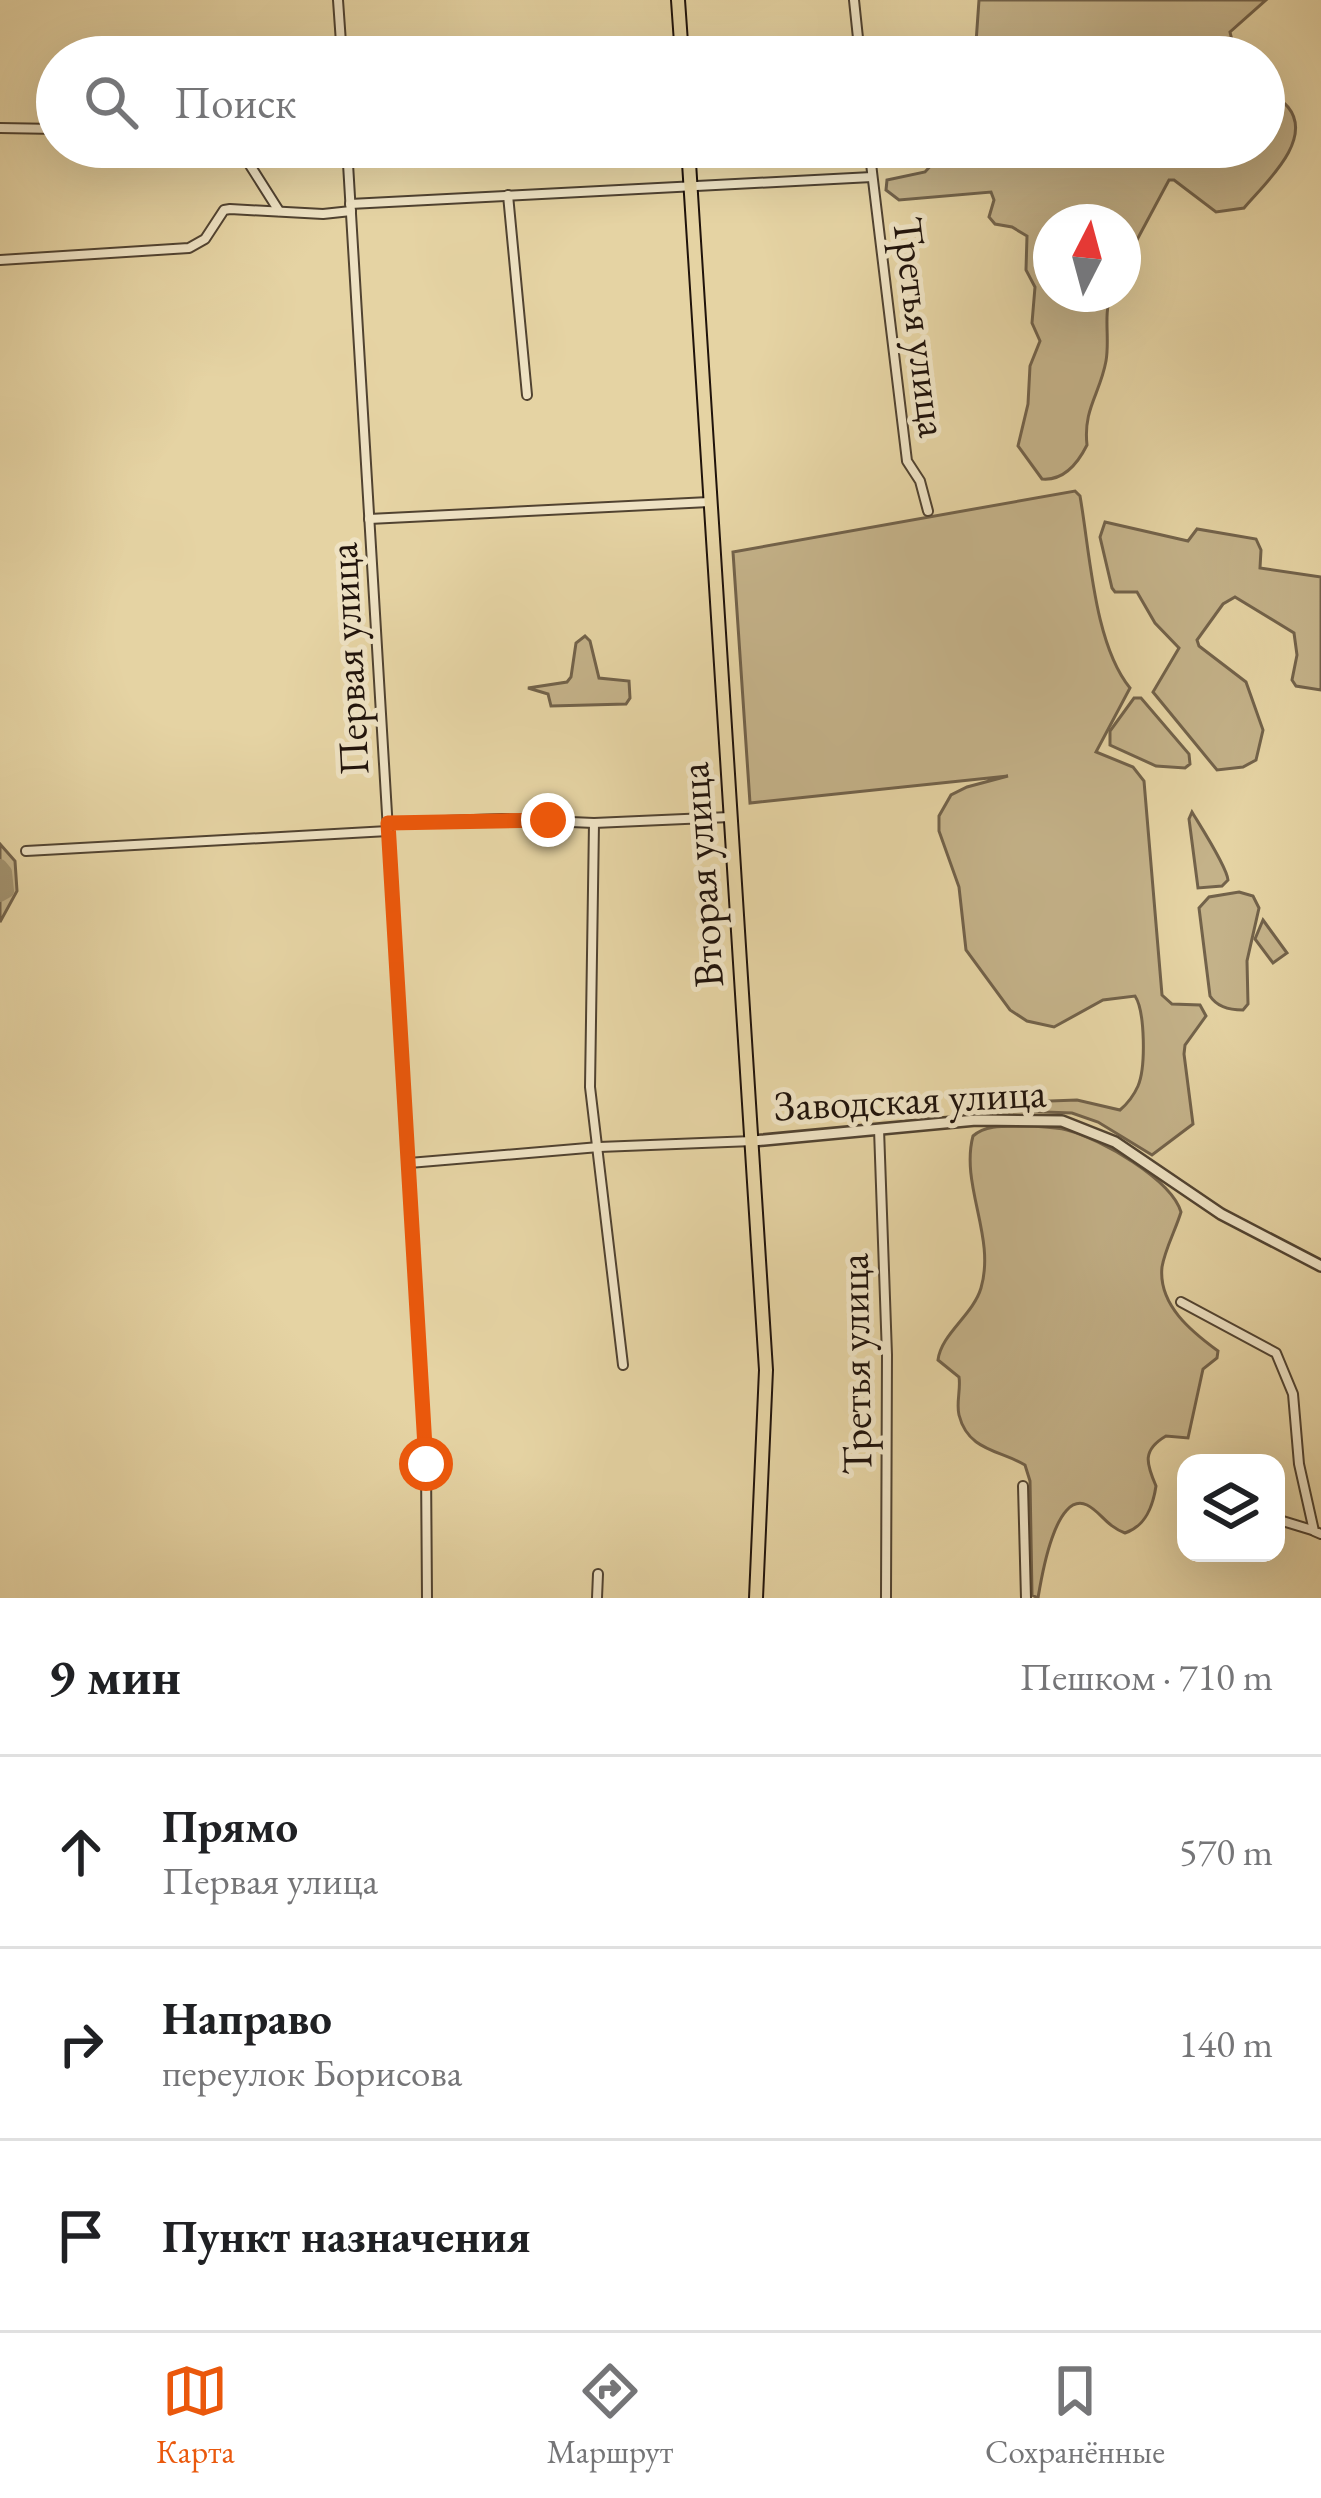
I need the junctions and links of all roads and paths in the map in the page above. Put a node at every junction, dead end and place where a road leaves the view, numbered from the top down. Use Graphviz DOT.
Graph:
graph roads {
  1 [pos="338,0"];
  2 [pos="678,0"];
  3 [pos="854,0"];
  4 [pos="341,36"];
  5 [pos="681,36"];
  6 [pos="858,36"];
  7 [pos="0,128"];
  8 [pos="36,129"];
  9 [pos="252,168"];
  10 [pos="348,168"];
  11 [pos="689,168"];
  12 [pos="871,168"];
  13 [pos="872,177"];
  14 [pos="690,185"];
  15 [pos="508,195"];
  16 [pos="350,208"];
  17 [pos="280,213"];
  18 [pos="0,260"];
  19 [pos="527,395"];
  20 [pos="711,502"];
  21 [pos="928,511"];
  22 [pos="369,519"];
  23 [pos="730,817"];
  24 [pos="595,823"];
  25 [pos="388,827"];
  26 [pos="26,850"];
  27 [pos="878,1129"];
  28 [pos="752,1141"];
  29 [pos="599,1147"];
  30 [pos="409,1163"];
  31 [pos="1321,1266"];
  32 [pos="1181,1302"];
  33 [pos="623,1365"];
  34 [pos="1023,1486"];
  35 [pos="1285,1523"];
  36 [pos="1317,1532"];
  37 [pos="598,1574"];
  38 [pos="427,1598"];
  39 [pos="597,1598"];
  40 [pos="756,1598"];
  41 [pos="886,1598"];
  42 [pos="1026,1598"];
  1 -- 4 [label="street"];
  2 -- 5 [label="main road"];
  3 -- 6 [label="street"];
  7 -- 8 [label="street"];
  9 -- 17 [label="street"];
  10 -- 16 [label="street, Первая улица"];
  11 -- 14 [label="main road, Вторая улица"];
  12 -- 13 [label="street, Третья улица"];
  13 -- 14 [label="street"];
  13 -- 21 [label="street, Третья улица"];
  14 -- 15 [label="street"];
  14 -- 20 [label="main road, Вторая улица"];
  15 -- 16 [label="street"];
  15 -- 19 [label="street"];
  16 -- 17 [label="street"];
  16 -- 22 [label="street, Первая улица"];
  17 -- 18 [label="street"];
  20 -- 22 [label="street"];
  20 -- 23 [label="main road, Вторая улица"];
  22 -- 25 [label="street, Первая улица"];
  23 -- 24 [label="street"];
  23 -- 28 [label="main road, Вторая улица"];
  24 -- 25 [label="street"];
  24 -- 29 [label="street"];
  25 -- 26 [label="street"];
  25 -- 30 [label="street, Первая улица"];
  27 -- 28 [label="street, Заводская улица"];
  27 -- 31 [label="street, Заводская улица"];
  27 -- 41 [label="street, Третья улица"];
  28 -- 29 [label="street"];
  28 -- 40 [label="main road, Вторая улица"];
  29 -- 30 [label="street"];
  29 -- 33 [label="street"];
  30 -- 38 [label="street, Первая улица"];
  32 -- 36 [label="street"];
  34 -- 42 [label="street"];
  35 -- 36 [label="street"];
  37 -- 39 [label="street"];
}
